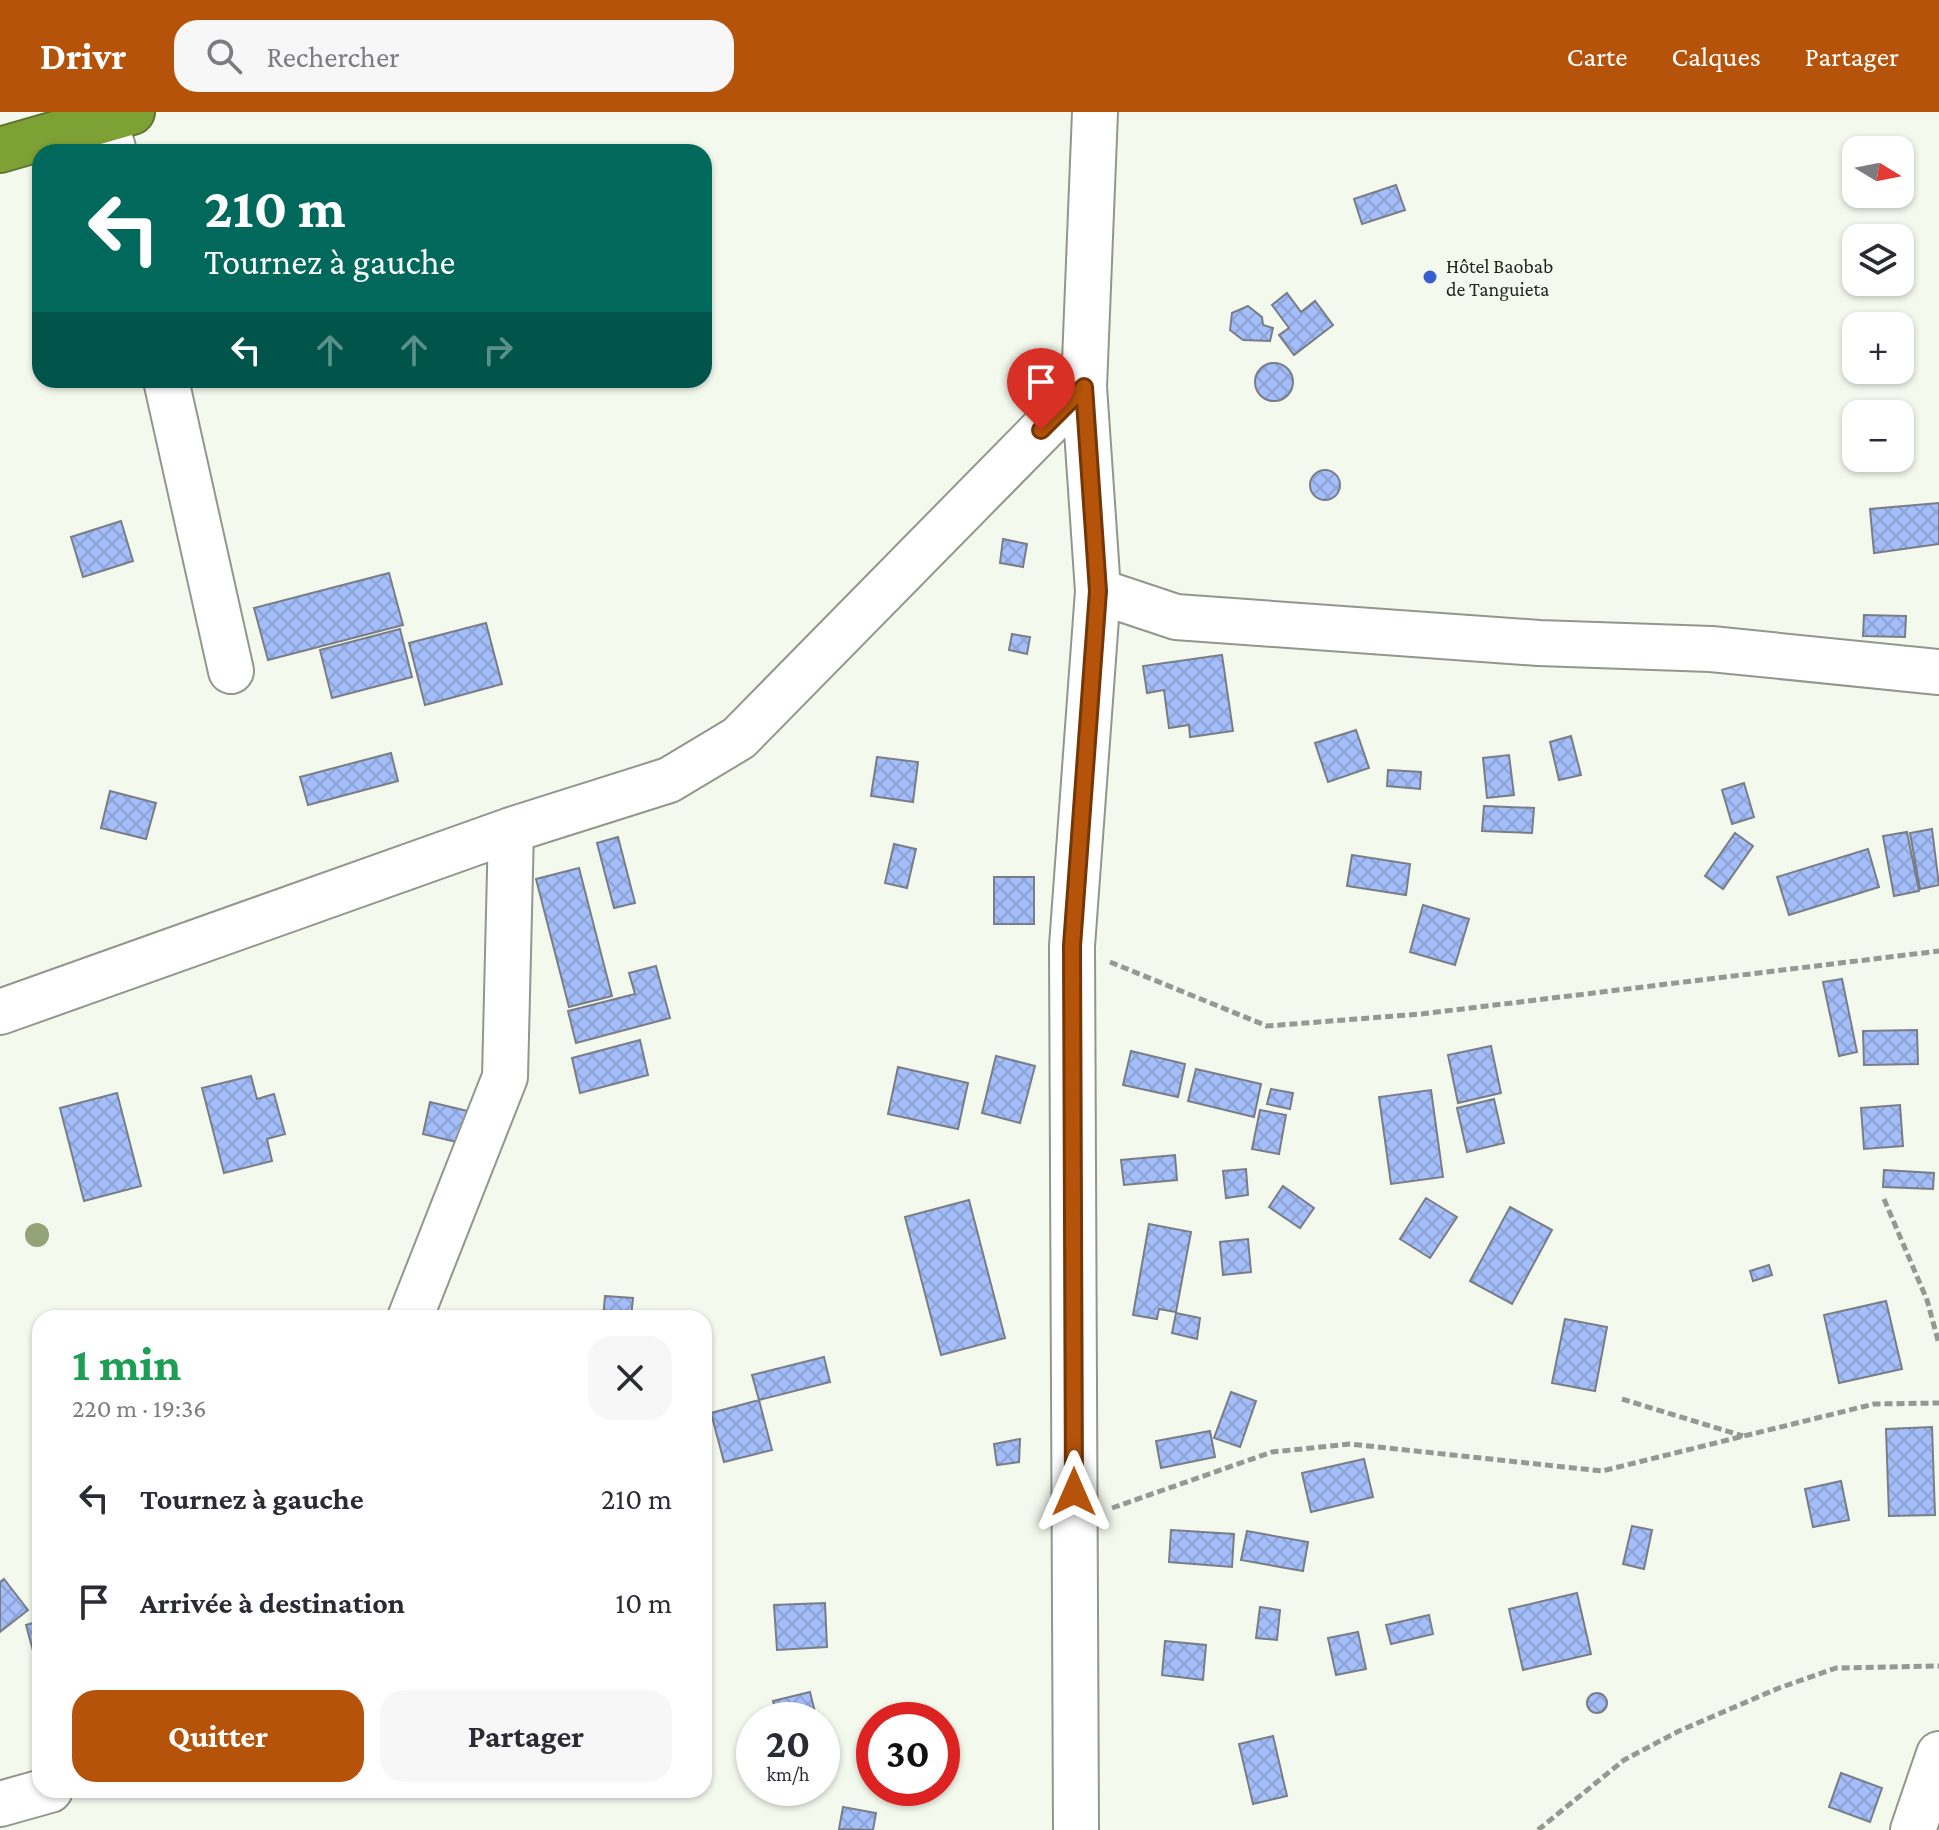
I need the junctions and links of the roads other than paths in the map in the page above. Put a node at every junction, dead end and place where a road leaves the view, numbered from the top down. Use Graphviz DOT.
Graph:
graph roads {
  1 [pos="1095,112"];
  2 [pos="114,124"];
  3 [pos="0,150"];
  4 [pos="1084,387"];
  5 [pos="168,388"];
  6 [pos="1098,591"];
  7 [pos="231,671"];
  8 [pos="1939,672"];
  9 [pos="511,830"];
  10 [pos="0,1012"];
  11 [pos="413,1310"];
  12 [pos="1939,1754"];
  13 [pos="32,1795"];
  14 [pos="0,1804"];
  15 [pos="1076,1830"];
  16 [pos="1913,1830"];
  1 -- 4 [label="street"];
  2 -- 3 [label="highway"];
  4 -- 6 [label="street"];
  4 -- 9 [label="street"];
  5 -- 7 [label="street"];
  6 -- 8 [label="street"];
  6 -- 15 [label="street"];
  9 -- 10 [label="street"];
  9 -- 11 [label="street"];
  12 -- 16 [label="street"];
  13 -- 14 [label="street"];
}
